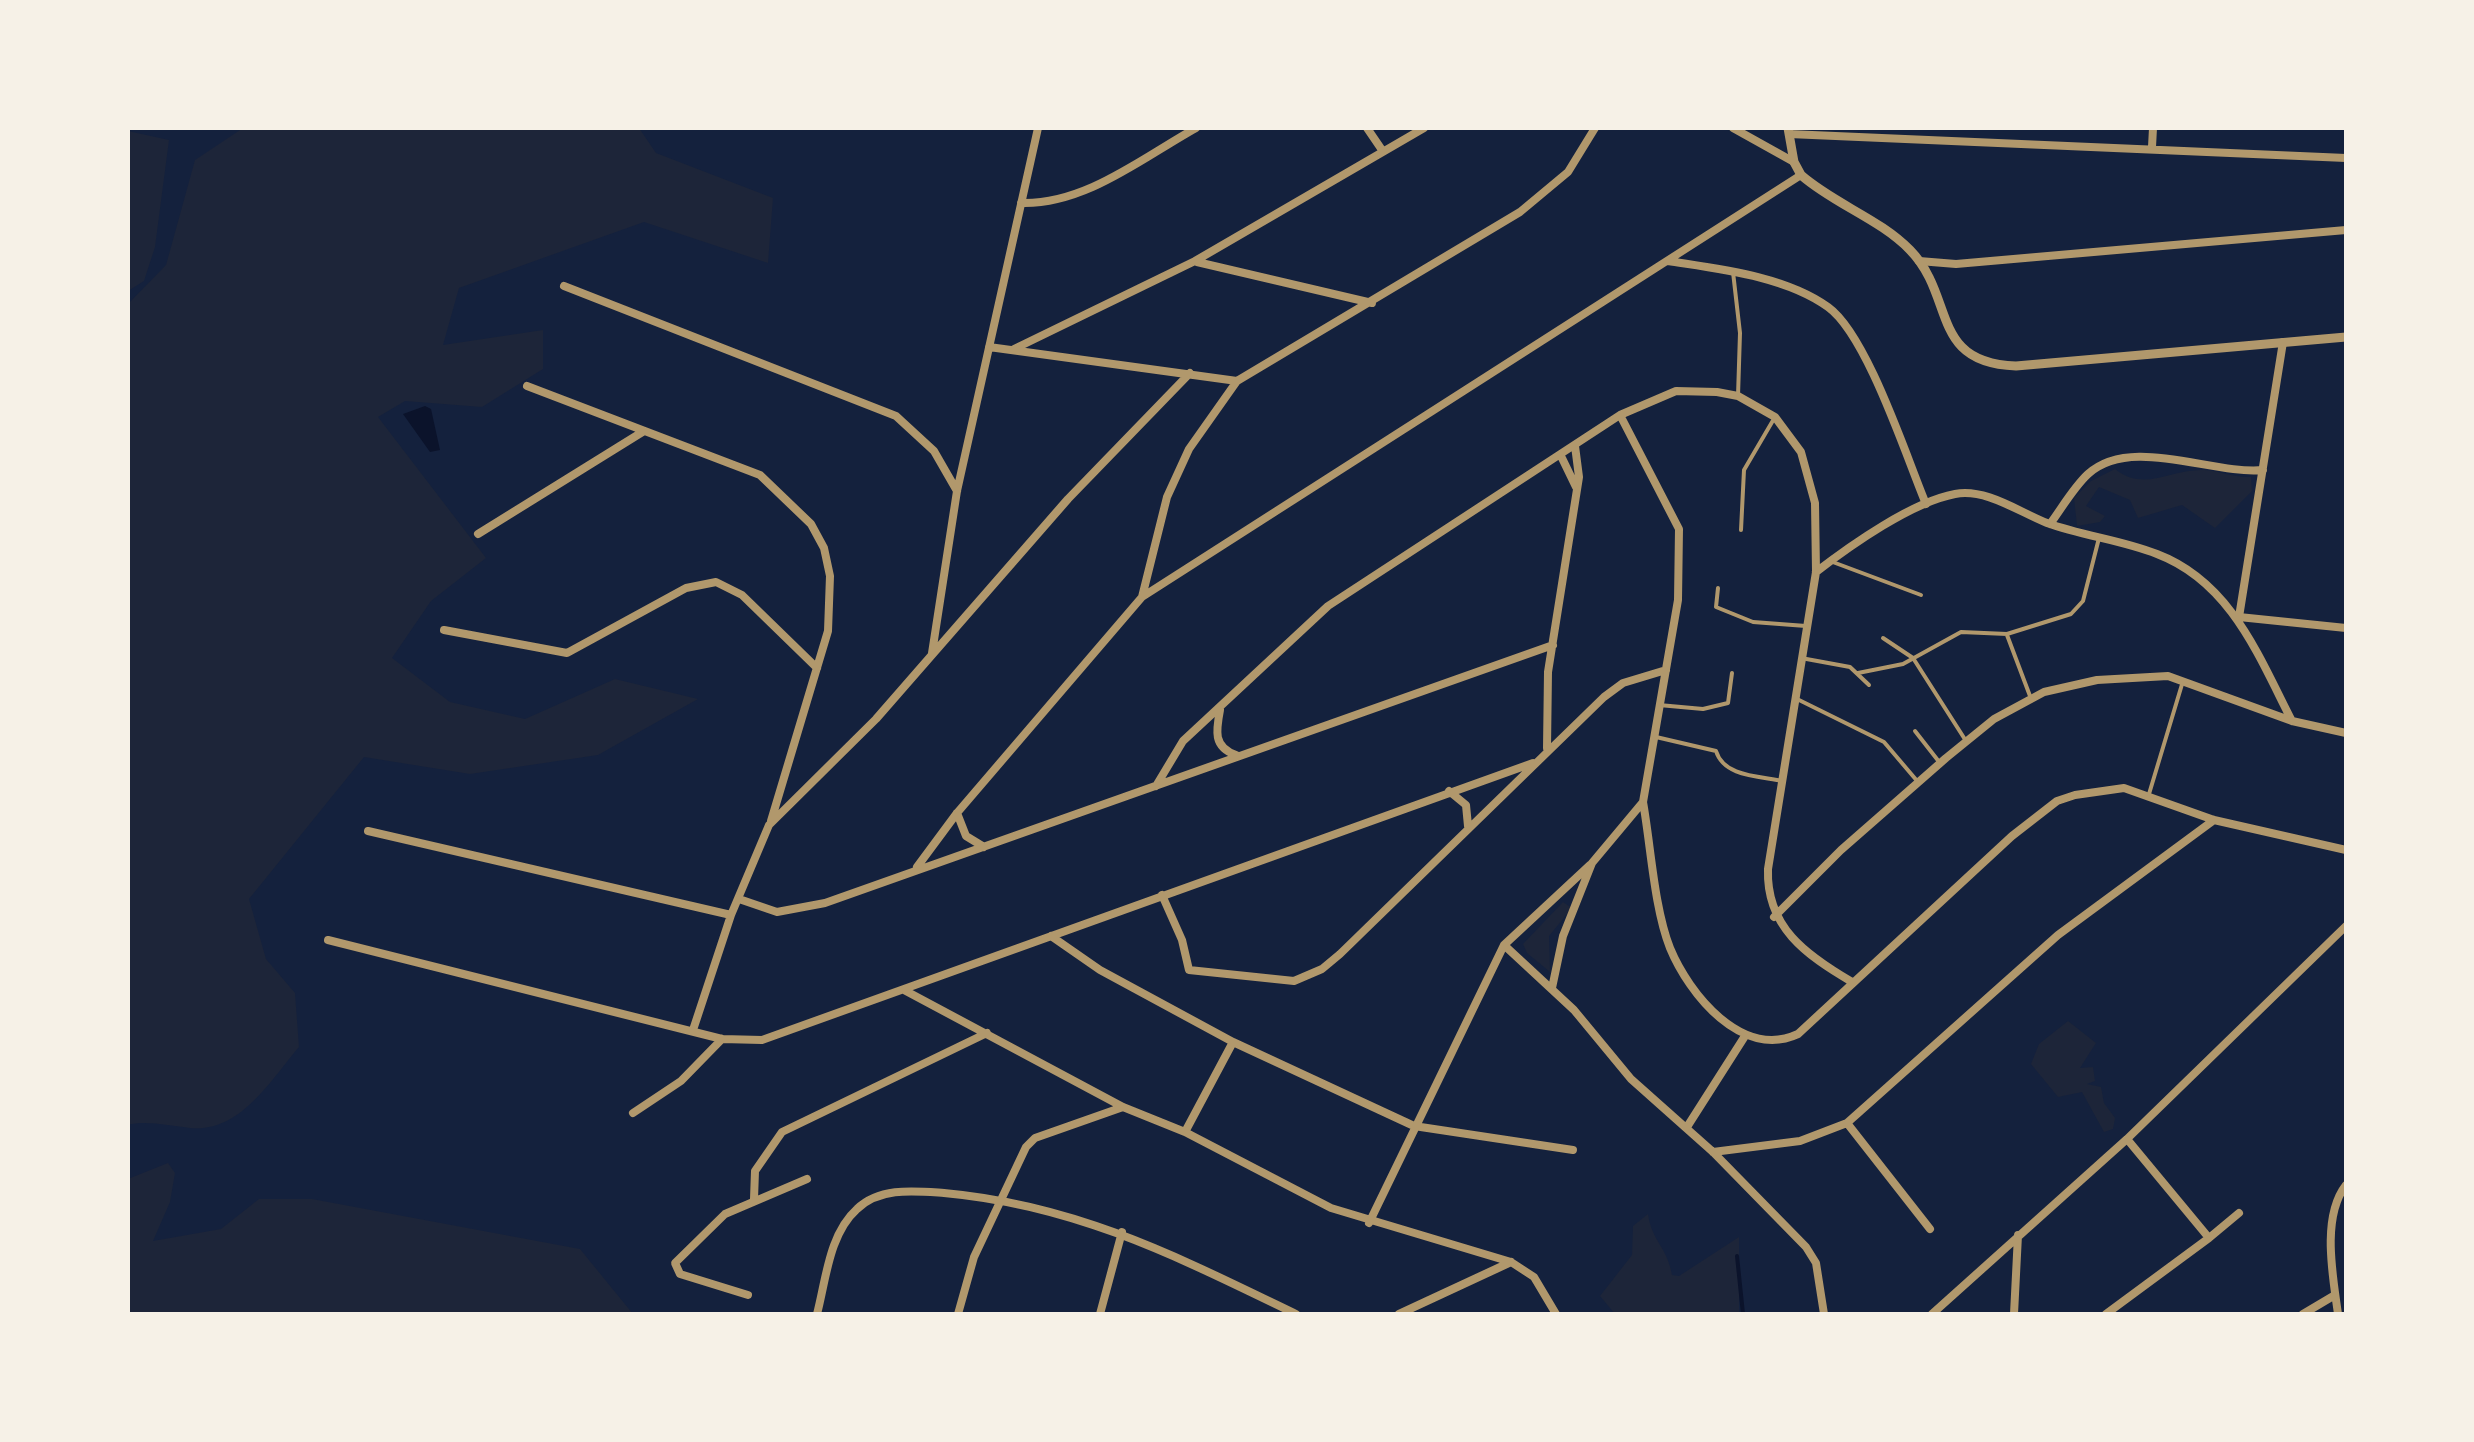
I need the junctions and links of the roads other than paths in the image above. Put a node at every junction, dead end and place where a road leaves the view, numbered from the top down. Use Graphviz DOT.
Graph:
graph roads {
  1 [pos="1038,128"];
  2 [pos="1196,128"];
  3 [pos="1367,128"];
  4 [pos="1422,128"];
  5 [pos="1595,128"];
  6 [pos="1733,128"];
  7 [pos="2153,128"];
  8 [pos="1789,130"];
  9 [pos="2152,148"];
  10 [pos="1382,150"];
  11 [pos="2346,158"];
  12 [pos="1794,162"];
  13 [pos="1806,179"];
  14 [pos="1021,204"];
  15 [pos="2346,230"];
  16 [pos="1668,260"];
  17 [pos="1194,261"];
  18 [pos="1919,262"];
  19 [pos="1734,272"];
  20 [pos="564,286"];
  21 [pos="1372,302"];
  22 [pos="2346,336"];
  23 [pos="2283,342"];
  24 [pos="989,347"];
  25 [pos="1014,350"];
  26 [pos="1190,374"];
  27 [pos="1237,381"];
  28 [pos="527,386"];
  29 [pos="1738,396"];
  30 [pos="1620,415"];
  31 [pos="1775,417"];
  32 [pos="646,430"];
  33 [pos="1575,446"];
  34 [pos="1561,456"];
  35 [pos="2263,470"];
  36 [pos="957,491"];
  37 [pos="1577,491"];
  38 [pos="1926,504"];
  39 [pos="2050,524"];
  40 [pos="1741,530"];
  41 [pos="478,534"];
  42 [pos="2099,538"];
  43 [pos="1830,561"];
  44 [pos="1816,572"];
  45 [pos="1718,588"];
  46 [pos="1921,595"];
  47 [pos="1142,597"];
  48 [pos="2239,618"];
  49 [pos="1806,626"];
  50 [pos="2346,628"];
  51 [pos="444,630"];
  52 [pos="2007,634"];
  53 [pos="1882,638"];
  54 [pos="1552,645"];
  55 [pos="932,653"];
  56 [pos="1801,658"];
  57 [pos="1913,658"];
  58 [pos="817,668"];
  59 [pos="1666,670"];
  60 [pos="1732,673"];
  61 [pos="1858,673"];
  62 [pos="2183,680"];
  63 [pos="1869,685"];
  64 [pos="2030,696"];
  65 [pos="1795,698"];
  66 [pos="1659,706"];
  67 [pos="1220,710"];
  68 [pos="2292,721"];
  69 [pos="1915,731"];
  70 [pos="2346,734"];
  71 [pos="1654,737"];
  72 [pos="1966,741"];
  73 [pos="1547,749"];
  74 [pos="1236,755"];
  75 [pos="1533,763"];
  76 [pos="1940,763"];
  77 [pos="1783,781"];
  78 [pos="1918,782"];
  79 [pos="1156,786"];
  80 [pos="1450,792"];
  81 [pos="2149,794"];
  82 [pos="1642,802"];
  83 [pos="957,813"];
  84 [pos="2214,820"];
  85 [pos="769,825"];
  86 [pos="1467,830"];
  87 [pos="368,831"];
  88 [pos="986,848"];
  89 [pos="2346,850"];
  90 [pos="1592,863"];
  91 [pos="916,869"];
  92 [pos="1162,895"];
  93 [pos="739,899"];
  94 [pos="732,915"];
  95 [pos="1774,917"];
  96 [pos="2346,926"];
  97 [pos="1051,936"];
  98 [pos="328,940"];
  99 [pos="1504,945"];
  100 [pos="1852,982"];
  101 [pos="1552,988"];
  102 [pos="904,990"];
  103 [pos="693,1030"];
  104 [pos="987,1033"];
  105 [pos="1744,1036"];
  106 [pos="722,1039"];
  107 [pos="1233,1042"];
  108 [pos="1123,1107"];
  109 [pos="633,1113"];
  110 [pos="1847,1124"];
  111 [pos="1414,1126"];
  112 [pos="1687,1128"];
  113 [pos="1184,1132"];
  114 [pos="2127,1138"];
  115 [pos="1572,1150"];
  116 [pos="1714,1152"];
  117 [pos="807,1179"];
  118 [pos="2346,1185"];
  119 [pos="754,1199"];
  120 [pos="1000,1200"];
  121 [pos="2239,1213"];
  122 [pos="1369,1222"];
  123 [pos="1930,1228"];
  124 [pos="1122,1232"];
  125 [pos="2018,1235"];
  126 [pos="2208,1238"];
  127 [pos="1511,1262"];
  128 [pos="2335,1294"];
  129 [pos="748,1295"];
  130 [pos="817,1314"];
  131 [pos="958,1314"];
  132 [pos="1100,1314"];
  133 [pos="1296,1314"];
  134 [pos="1399,1314"];
  135 [pos="1556,1314"];
  136 [pos="1824,1314"];
  137 [pos="1932,1314"];
  138 [pos="2014,1314"];
  139 [pos="2106,1314"];
  140 [pos="2303,1314"];
  141 [pos="2338,1314"];
  1 -- 14 [label="street"];
  2 -- 14 [label="street"];
  3 -- 10 [label="street"];
  4 -- 10 [label="street"];
  5 -- 21 [label="street"];
  6 -- 12 [label="street"];
  7 -- 9 [label="street"];
  8 -- 9 [label="street"];
  8 -- 12 [label="street"];
  9 -- 11 [label="street"];
  10 -- 17 [label="street"];
  12 -- 13 [label="street"];
  13 -- 16 [label="street"];
  13 -- 18 [label="street"];
  14 -- 24 [label="street"];
  15 -- 18 [label="street"];
  16 -- 19 [label="street"];
  16 -- 47 [label="street"];
  17 -- 21 [label="street"];
  17 -- 25 [label="street"];
  18 -- 23 [label="street"];
  19 -- 29 [label="lane"];
  19 -- 38 [label="street"];
  20 -- 36 [label="street"];
  21 -- 27 [label="street"];
  22 -- 23 [label="street"];
  23 -- 35 [label="street"];
  24 -- 25 [label="street"];
  24 -- 36 [label="street"];
  25 -- 26 [label="street"];
  26 -- 27 [label="street"];
  26 -- 55 [label="street"];
  27 -- 47 [label="street"];
  28 -- 32 [label="street"];
  29 -- 30 [label="street"];
  29 -- 31 [label="street"];
  30 -- 33 [label="street"];
  30 -- 59 [label="street"];
  31 -- 40 [label="lane"];
  31 -- 44 [label="street"];
  32 -- 41 [label="street"];
  32 -- 58 [label="street"];
  33 -- 34 [label="street"];
  33 -- 37 [label="street"];
  34 -- 37 [label="street"];
  34 -- 67 [label="street"];
  35 -- 39 [label="street"];
  35 -- 48 [label="street"];
  36 -- 55 [label="street"];
  37 -- 54 [label="street"];
  38 -- 39 [label="street"];
  38 -- 43 [label="street"];
  39 -- 42 [label="street"];
  42 -- 48 [label="street"];
  42 -- 52 [label="lane"];
  43 -- 44 [label="street"];
  43 -- 46 [label="lane"];
  44 -- 49 [label="street"];
  45 -- 49 [label="lane"];
  47 -- 83 [label="street"];
  48 -- 50 [label="street"];
  48 -- 68 [label="street"];
  49 -- 56 [label="street"];
  51 -- 58 [label="street"];
  52 -- 57 [label="lane"];
  52 -- 64 [label="lane"];
  53 -- 57 [label="lane"];
  54 -- 73 [label="street"];
  54 -- 74 [label="street"];
  55 -- 85 [label="street"];
  56 -- 61 [label="lane"];
  56 -- 65 [label="street"];
  57 -- 61 [label="lane"];
  57 -- 72 [label="lane"];
  58 -- 85 [label="street"];
  59 -- 66 [label="street"];
  59 -- 73 [label="street"];
  60 -- 66 [label="lane"];
  61 -- 63 [label="lane"];
  62 -- 64 [label="street"];
  62 -- 68 [label="street"];
  62 -- 81 [label="lane"];
  64 -- 72 [label="street"];
  65 -- 77 [label="street"];
  65 -- 78 [label="lane"];
  66 -- 71 [label="street"];
  67 -- 74 [label="street"];
  67 -- 79 [label="street"];
  68 -- 70 [label="street"];
  69 -- 76 [label="lane"];
  71 -- 77 [label="lane"];
  71 -- 82 [label="street"];
  72 -- 76 [label="street"];
  73 -- 75 [label="street"];
  74 -- 79 [label="street"];
  75 -- 80 [label="street"];
  75 -- 86 [label="street"];
  76 -- 78 [label="street"];
  77 -- 95 [label="street"];
  78 -- 95 [label="street"];
  79 -- 88 [label="street"];
  80 -- 86 [label="street"];
  80 -- 92 [label="street"];
  81 -- 84 [label="street"];
  81 -- 100 [label="street"];
  82 -- 90 [label="street"];
  82 -- 105 [label="street"];
  83 -- 88 [label="street"];
  83 -- 91 [label="street"];
  84 -- 89 [label="street"];
  84 -- 110 [label="street"];
  85 -- 93 [label="street"];
  86 -- 92 [label="street"];
  87 -- 94 [label="street"];
  88 -- 91 [label="street"];
  90 -- 99 [label="street"];
  90 -- 101 [label="street"];
  91 -- 93 [label="street"];
  92 -- 97 [label="street"];
  93 -- 94 [label="street"];
  94 -- 103 [label="street"];
  95 -- 100 [label="street"];
  96 -- 114 [label="street"];
  97 -- 102 [label="street"];
  97 -- 107 [label="street"];
  98 -- 103 [label="street"];
  99 -- 101 [label="street"];
  99 -- 111 [label="street"];
  100 -- 105 [label="street"];
  101 -- 112 [label="street"];
  102 -- 104 [label="street"];
  102 -- 106 [label="street"];
  103 -- 106 [label="street"];
  104 -- 108 [label="street"];
  104 -- 119 [label="street"];
  105 -- 112 [label="street"];
  106 -- 109 [label="street"];
  107 -- 111 [label="street"];
  107 -- 113 [label="street"];
  108 -- 113 [label="street"];
  108 -- 120 [label="street"];
  110 -- 116 [label="street"];
  110 -- 123 [label="street"];
  111 -- 115 [label="street"];
  111 -- 122 [label="street"];
  112 -- 116 [label="street"];
  113 -- 122 [label="street"];
  114 -- 125 [label="street"];
  114 -- 126 [label="street"];
  116 -- 136 [label="street"];
  117 -- 119 [label="street"];
  118 -- 128 [label="street"];
  119 -- 129 [label="street"];
  120 -- 124 [label="street"];
  120 -- 130 [label="street"];
  120 -- 131 [label="street"];
  121 -- 126 [label="street"];
  122 -- 127 [label="street"];
  124 -- 132 [label="street"];
  124 -- 133 [label="street"];
  125 -- 137 [label="street"];
  125 -- 138 [label="street"];
  126 -- 139 [label="street"];
  127 -- 134 [label="street"];
  127 -- 135 [label="street"];
  128 -- 140 [label="street"];
  128 -- 141 [label="street"];
}
